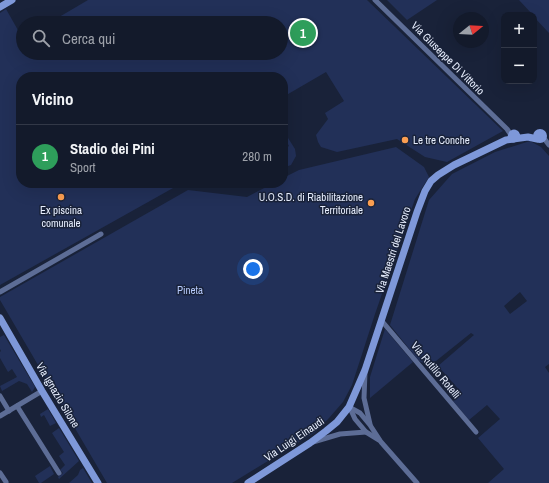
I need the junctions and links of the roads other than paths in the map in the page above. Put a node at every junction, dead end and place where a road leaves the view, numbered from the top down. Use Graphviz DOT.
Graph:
graph roads {
  1 [pos="12,0"];
  2 [pos="375,0"];
  3 [pos="0,7"];
  4 [pos="512,136"];
  5 [pos="543,137"];
  6 [pos="101,234"];
  7 [pos="0,292"];
  8 [pos="0,318"];
  9 [pos="382,320"];
  10 [pos="365,370"];
  11 [pos="42,391"];
  12 [pos="0,396"];
  13 [pos="17,406"];
  14 [pos="349,407"];
  15 [pos="9,410"];
  16 [pos="0,416"];
  17 [pos="370,425"];
  18 [pos="366,432"];
  19 [pos="476,432"];
  20 [pos="381,442"];
  21 [pos="310,443"];
  22 [pos="0,473"];
  23 [pos="59,473"];
  24 [pos="6,482"];
  25 [pos="98,483"];
  26 [pos="248,483"];
  27 [pos="417,483"];
  1 -- 3 [label="street"];
  2 -- 4 [label="street, Via Giuseppe Di Vittorio"];
  4 -- 5 [label="street, Via Maestri del Lavoro"];
  4 -- 9 [label="street, Via Maestri del Lavoro"];
  6 -- 7 [label="street"];
  8 -- 11 [label="street, Via Ignazio Silone"];
  9 -- 10 [label="street, Via Maestri del Lavoro"];
  9 -- 19 [label="street, Via Rutilio Rotelli"];
  10 -- 14 [label="street, Via Maestri del Lavoro"];
  10 -- 17 [label="street"];
  11 -- 13 [label="street"];
  11 -- 25 [label="street, Via Ignazio Silone"];
  12 -- 15 [label="street"];
  13 -- 15 [label="street"];
  13 -- 23 [label="street"];
  14 -- 17 [label="street"];
  14 -- 18 [label="street"];
  14 -- 21 [label="street, Via Luigi Einaudi"];
  15 -- 16 [label="street"];
  17 -- 20 [label="street"];
  18 -- 20 [label="street"];
  18 -- 21 [label="street"];
  20 -- 27 [label="street"];
  21 -- 26 [label="street, Via Luigi Einaudi"];
  22 -- 24 [label="street"];
}
